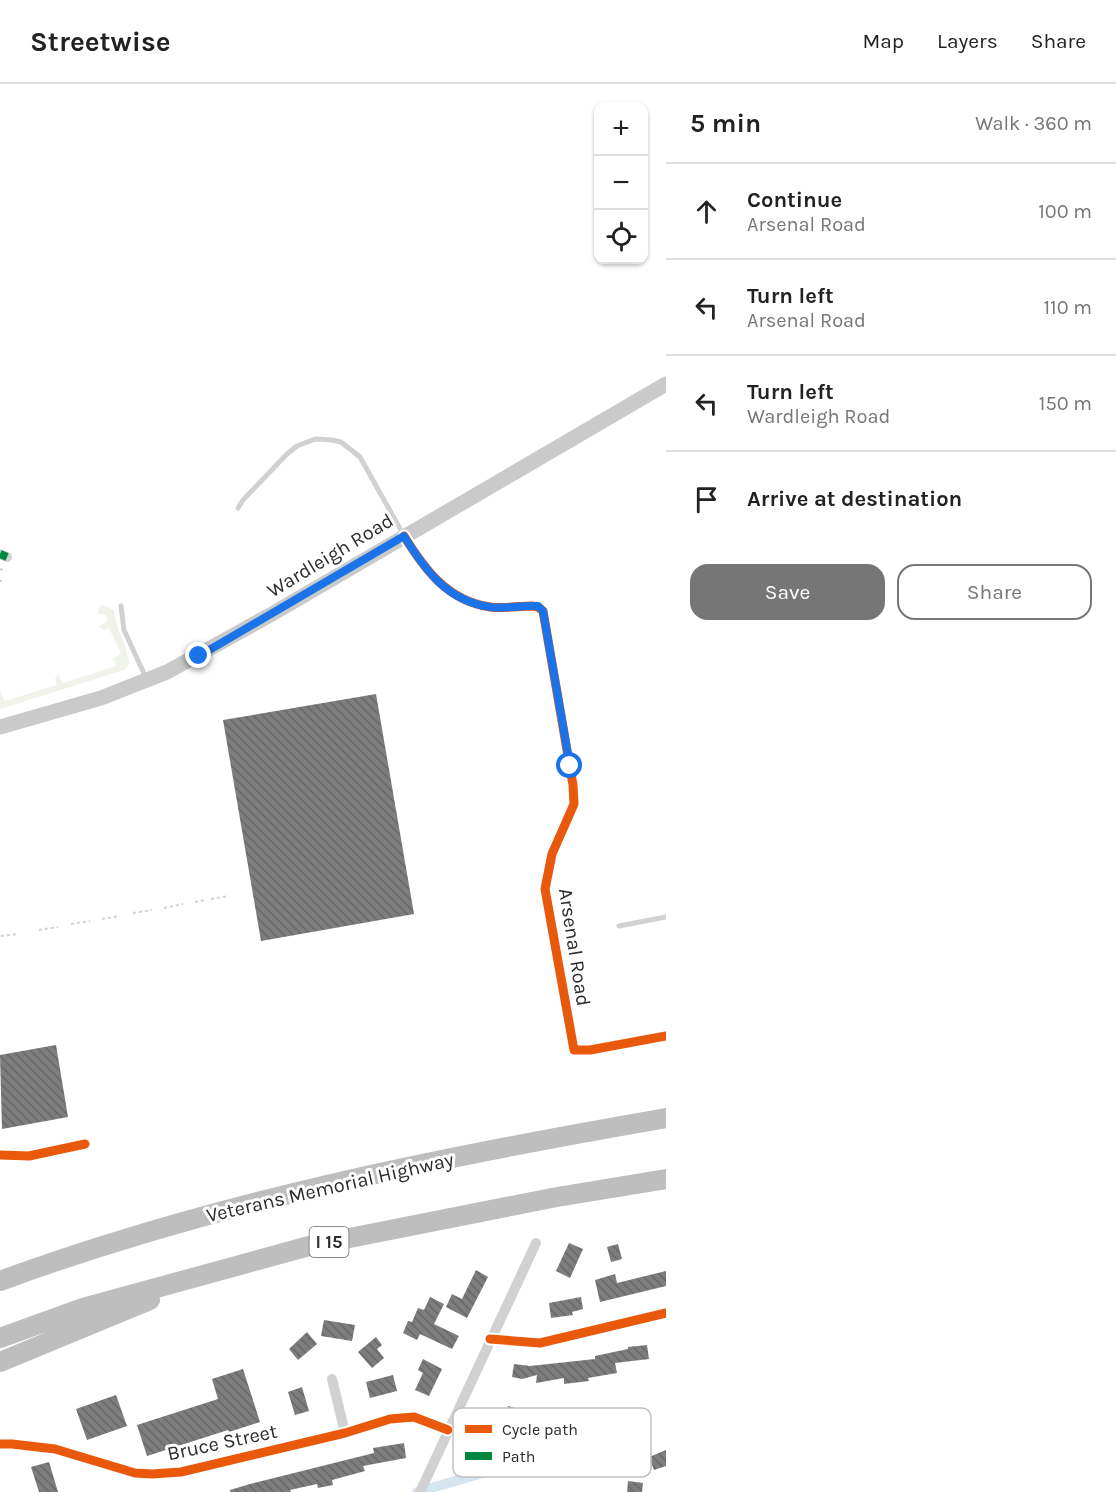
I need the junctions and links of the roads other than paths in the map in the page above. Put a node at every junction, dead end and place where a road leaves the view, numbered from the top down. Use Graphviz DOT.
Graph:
graph roads {
  1 [pos="666,384"];
  2 [pos="238,508"];
  3 [pos="404,536"];
  4 [pos="121,606"];
  5 [pos="148,681"];
  6 [pos="0,727"];
  7 [pos="666,917"];
  8 [pos="619,926"];
  9 [pos="666,1036"];
  10 [pos="666,1118"];
  11 [pos="85,1144"];
  12 [pos="0,1155"];
  13 [pos="666,1179"];
  14 [pos="536,1243"];
  15 [pos="75,1253"];
  16 [pos="229,1267"];
  17 [pos="0,1271"];
  18 [pos="0,1281"];
  19 [pos="666,1313"];
  20 [pos="0,1338"];
  21 [pos="490,1340"];
  22 [pos="0,1362"];
  23 [pos="332,1379"];
  24 [pos="458,1408"];
  25 [pos="453,1419"];
  26 [pos="448,1430"];
  27 [pos="345,1433"];
  28 [pos="0,1444"];
  29 [pos="422,1488"];
  1 -- 3 [label="main road, Wardleigh Road"];
  2 -- 3 [label="lane"];
  3 -- 5 [label="main road, Wardleigh Road"];
  3 -- 9 [label="street, Arsenal Road"];
  4 -- 5 [label="lane"];
  5 -- 6 [label="main road, Wardleigh Road"];
  7 -- 8 [label="lane"];
  10 -- 15 [label="highway, Veterans Memorial Highway"];
  11 -- 12 [label="street"];
  13 -- 16 [label="highway, I 15"];
  14 -- 21 [label="street"];
  15 -- 17 [label="highway"];
  15 -- 18 [label="highway, Veterans Memorial Highway"];
  16 -- 20 [label="highway, I 15"];
  16 -- 22 [label="highway"];
  19 -- 21 [label="street"];
  21 -- 24 [label="street"];
  23 -- 27 [label="street"];
  25 -- 26 [label="street"];
  26 -- 27 [label="street, Bruce Street"];
  26 -- 29 [label="street"];
  27 -- 28 [label="street, Bruce Street"];
}
